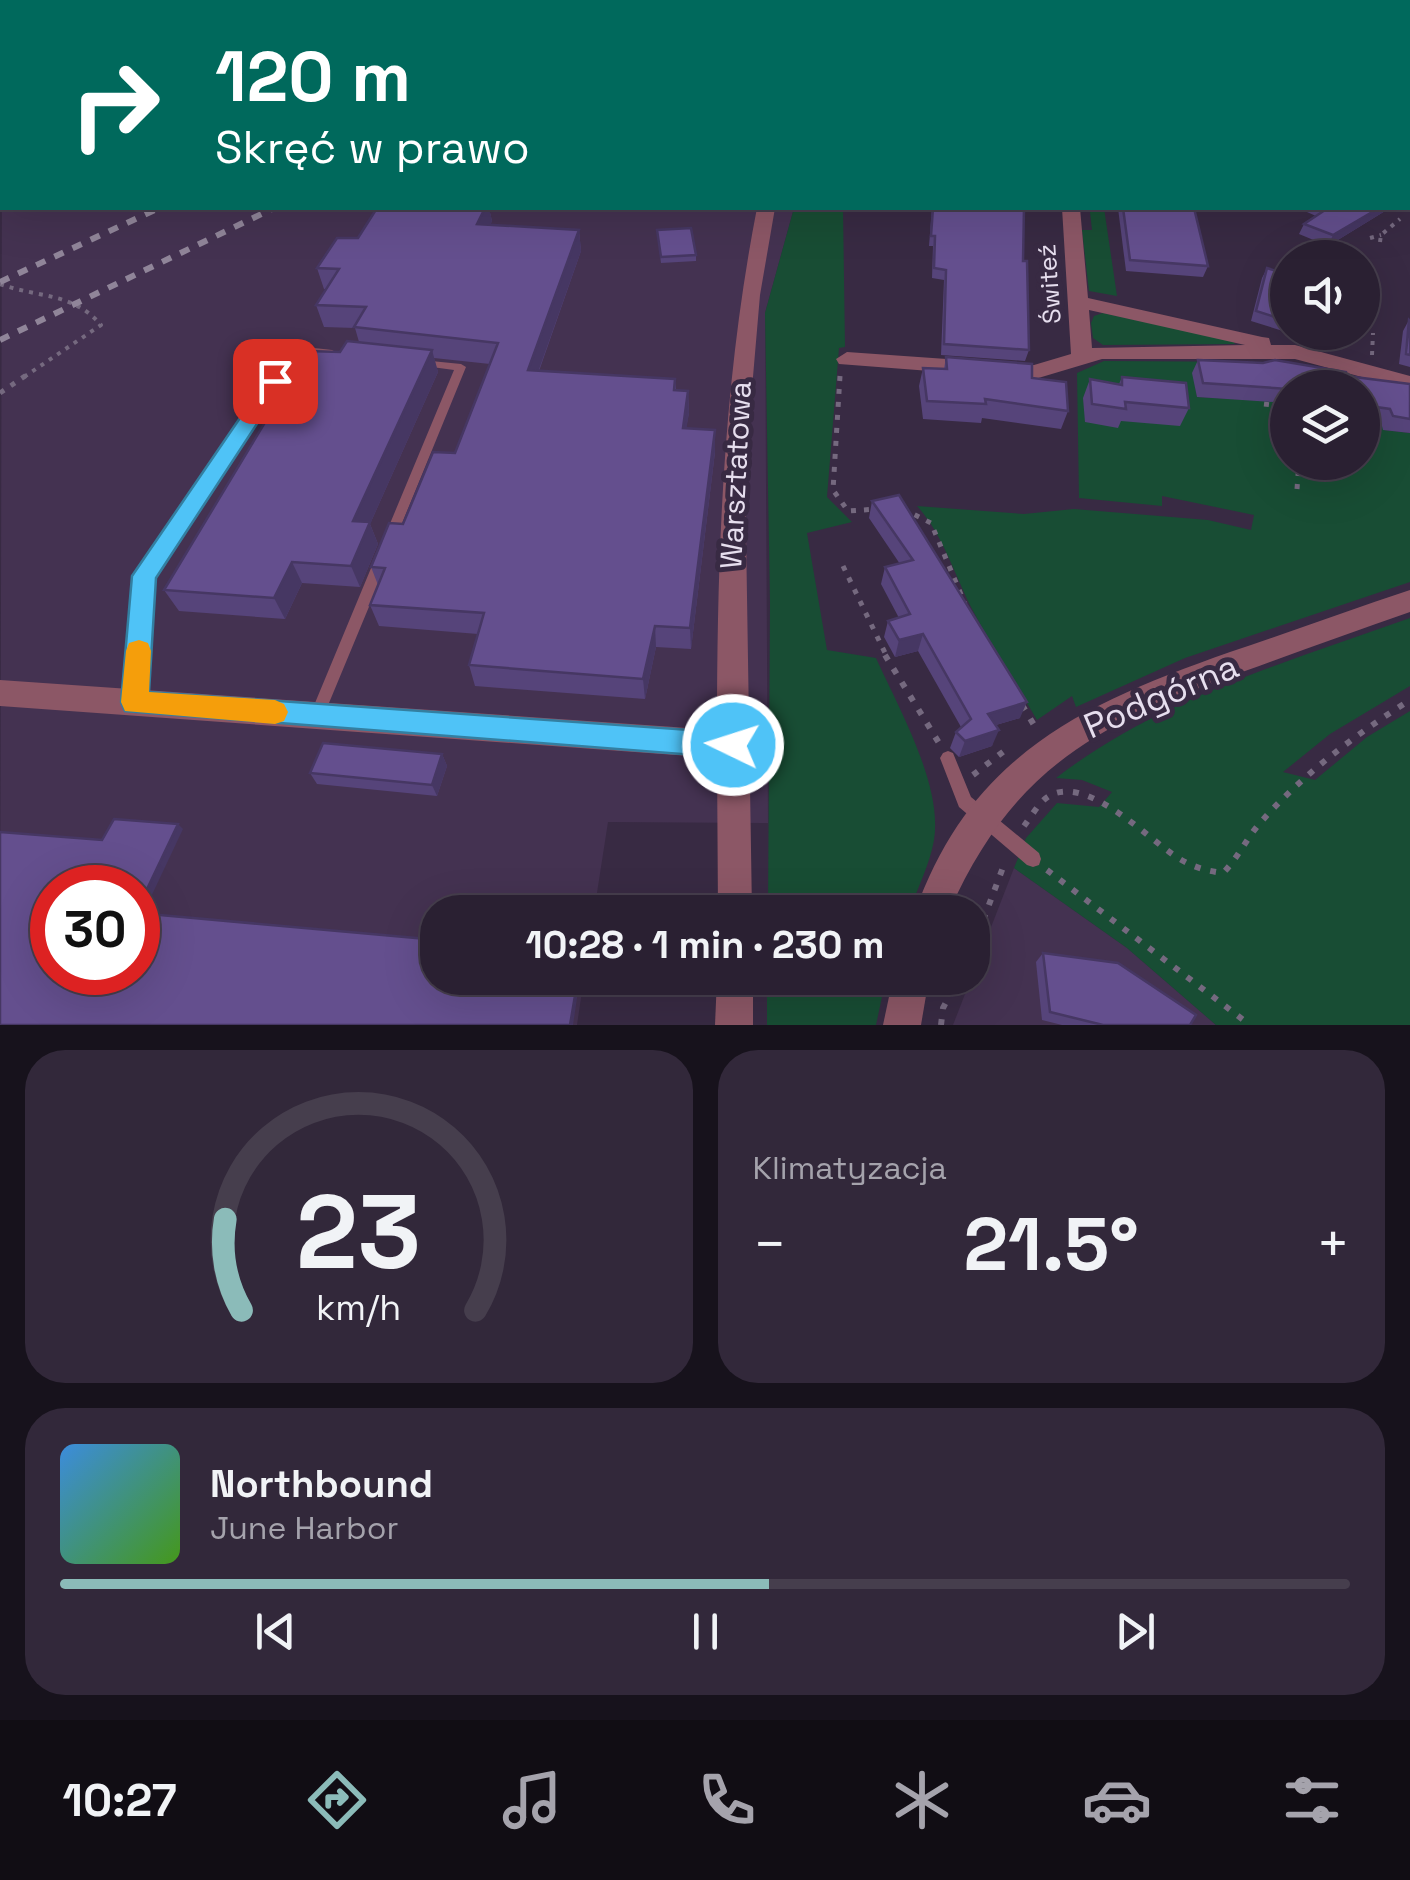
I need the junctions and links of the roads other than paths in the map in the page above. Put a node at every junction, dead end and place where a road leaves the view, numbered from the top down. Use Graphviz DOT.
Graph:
graph roads {
  1 [pos="766,210"];
  2 [pos="1071,210"];
  3 [pos="1079,302"];
  4 [pos="1296,352"];
  5 [pos="352,355"];
  6 [pos="1082,356"];
  7 [pos="847,359"];
  8 [pos="406,361"];
  9 [pos="1410,383"];
  10 [pos="1410,601"];
  11 [pos="0,692"];
  12 [pos="134,702"];
  13 [pos="316,715"];
  14 [pos="733,745"];
  15 [pos="948,758"];
  16 [pos="983,820"];
  17 [pos="1033,859"];
  18 [pos="735,895"];
  19 [pos="940,895"];
  20 [pos="734,995"];
  21 [pos="908,995"];
  22 [pos="734,1025"];
  23 [pos="902,1025"];
  1 -- 14 [label="street, Warsztatowa"];
  2 -- 3 [label="street, Świteź"];
  3 -- 4 [label="street"];
  3 -- 6 [label="street, Świteź"];
  4 -- 6 [label="street"];
  4 -- 9 [label="street"];
  5 -- 12 [label="lane"];
  6 -- 7 [label="street"];
  8 -- 13 [label="lane"];
  10 -- 16 [label="street, Podgórna"];
  11 -- 12 [label="street"];
  12 -- 13 [label="street"];
  13 -- 14 [label="street"];
  14 -- 18 [label="street, Warsztatowa"];
  15 -- 16 [label="lane"];
  16 -- 17 [label="lane"];
  16 -- 19 [label="street, Podgórna"];
  20 -- 22 [label="street"];
  21 -- 23 [label="street"];
}
